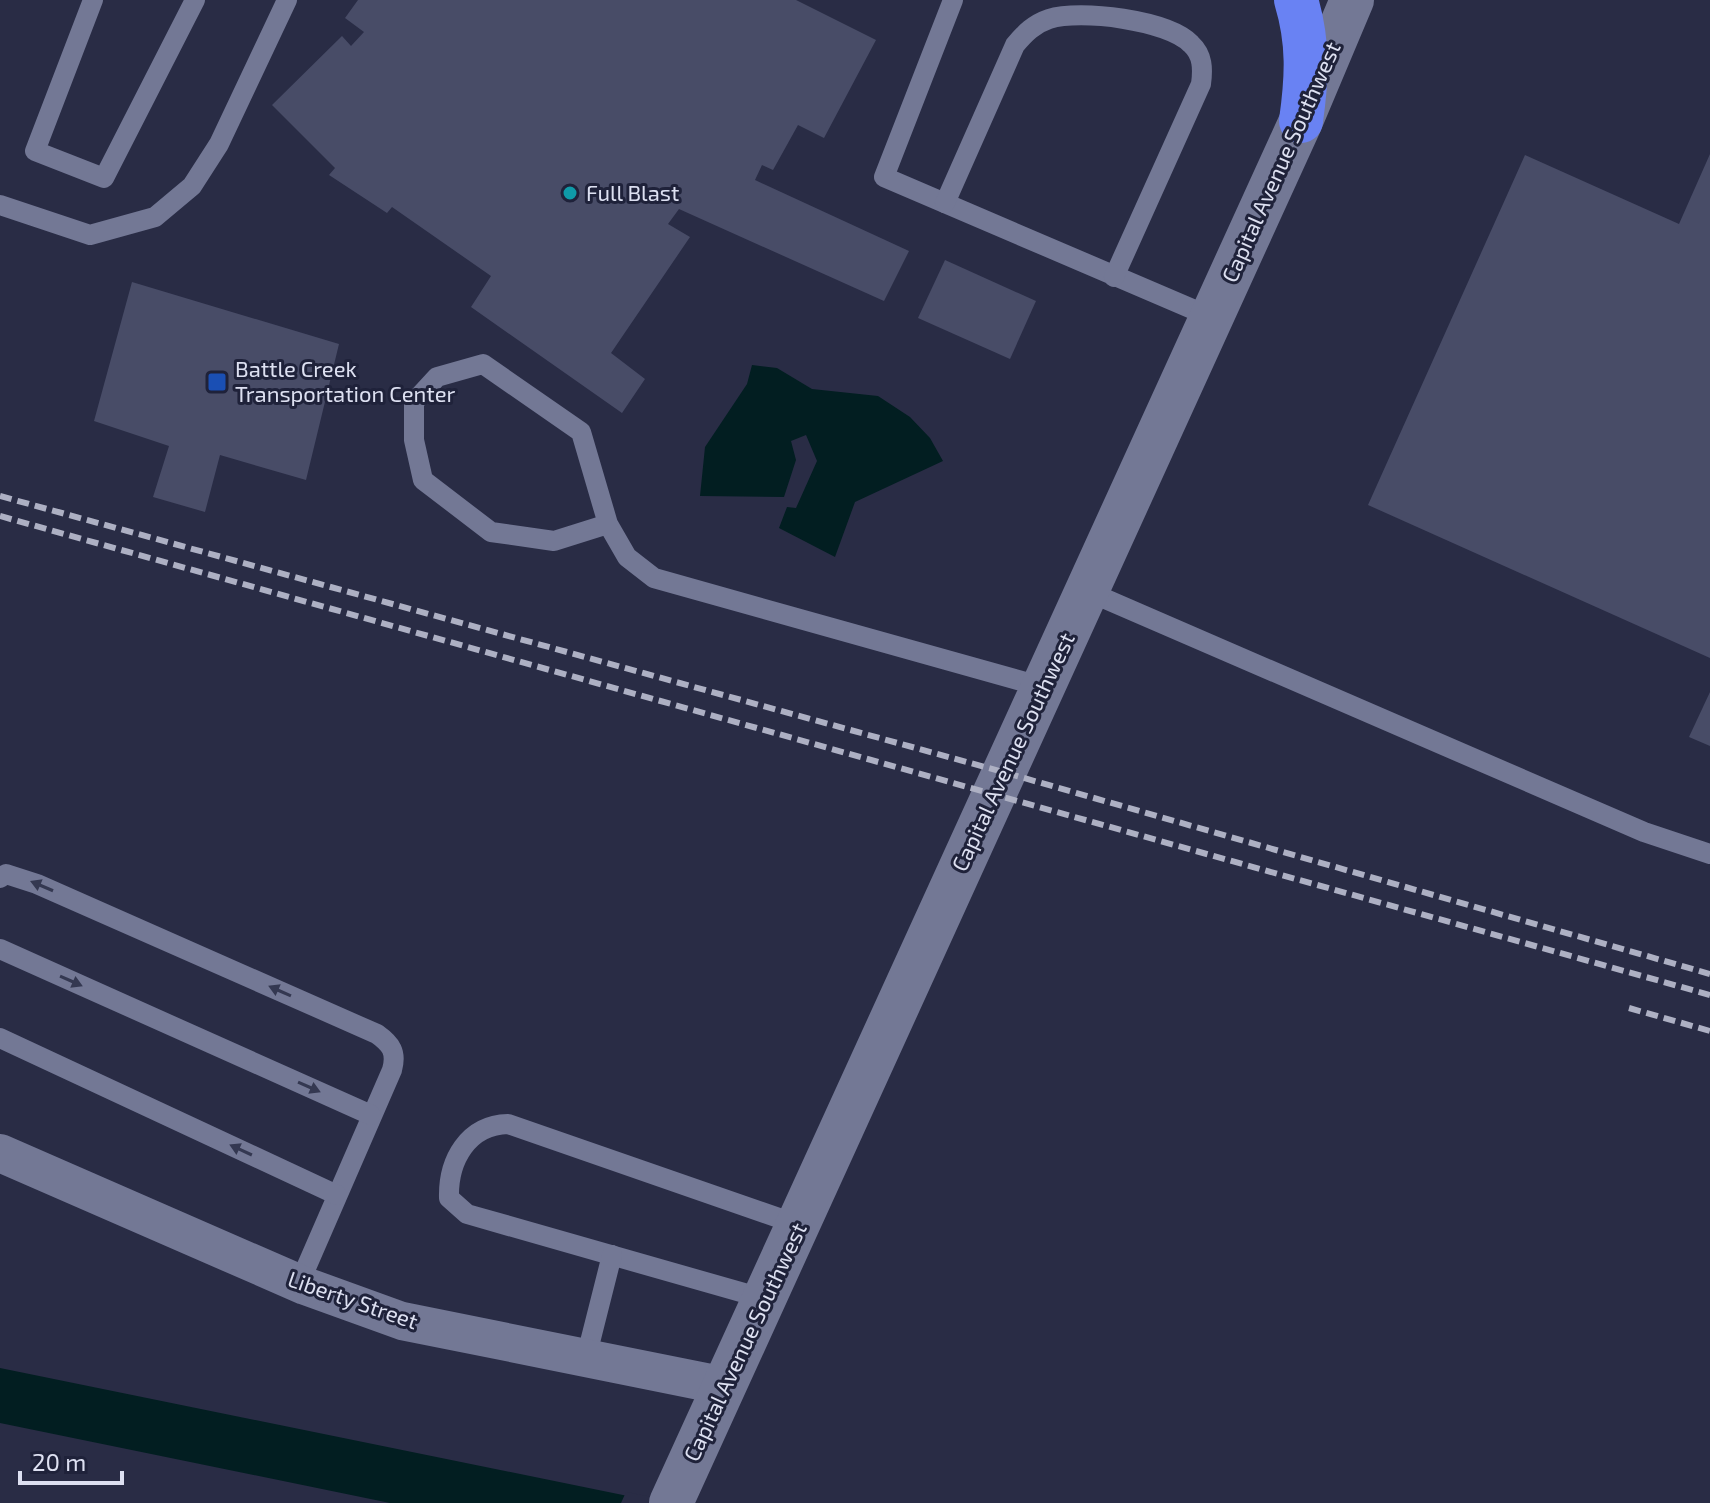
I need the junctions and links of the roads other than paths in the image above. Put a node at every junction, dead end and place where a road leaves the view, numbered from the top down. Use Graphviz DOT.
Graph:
graph roads {
  1 [pos="93,0"];
  2 [pos="195,0"];
  3 [pos="287,0"];
  4 [pos="953,0"];
  5 [pos="1296,0"];
  6 [pos="1352,0"];
  7 [pos="1301,121"];
  8 [pos="945,203"];
  9 [pos="0,205"];
  10 [pos="1114,277"];
  11 [pos="1211,317"];
  12 [pos="608,524"];
  13 [pos="1087,591"];
  14 [pos="1043,687"];
  15 [pos="1710,854"];
  16 [pos="3,876"];
  17 [pos="0,949"];
  18 [pos="0,1038"];
  19 [pos="371,1115"];
  20 [pos="0,1153"];
  21 [pos="337,1195"];
  22 [pos="799,1225"];
  23 [pos="612,1255"];
  24 [pos="299,1284"];
  25 [pos="765,1299"];
  26 [pos="586,1358"];
  27 [pos="725,1386"];
  28 [pos="678,1488"];
  1 -- 2 [label="lane"];
  3 -- 9 [label="lane"];
  4 -- 8 [label="lane"];
  5 -- 7 [label="highway"];
  6 -- 7 [label="street, Capital Avenue Southwest"];
  7 -- 11 [label="street, Capital Avenue Southwest"];
  8 -- 10 [label="lane"];
  8 -- 10 [label="lane"];
  10 -- 11 [label="lane"];
  11 -- 13 [label="street, Capital Avenue Southwest"];
  12 -- 12 [label="lane"];
  12 -- 14 [label="lane"];
  13 -- 14 [label="street, Capital Avenue Southwest"];
  13 -- 15 [label="lane"];
  14 -- 22 [label="street, Capital Avenue Southwest"];
  19 -- 16 [label="lane, one-way"];
  17 -- 19 [label="lane, one-way"];
  21 -- 18 [label="lane, one-way"];
  19 -- 21 [label="lane"];
  20 -- 24 [label="street, Liberty Street"];
  21 -- 24 [label="lane"];
  22 -- 23 [label="lane"];
  22 -- 25 [label="street, Capital Avenue Southwest"];
  23 -- 25 [label="lane"];
  23 -- 26 [label="lane"];
  24 -- 26 [label="street, Liberty Street"];
  25 -- 27 [label="street, Capital Avenue Southwest"];
  26 -- 27 [label="street, Liberty Street"];
  27 -- 28 [label="street, Capital Avenue Southwest"];
}
